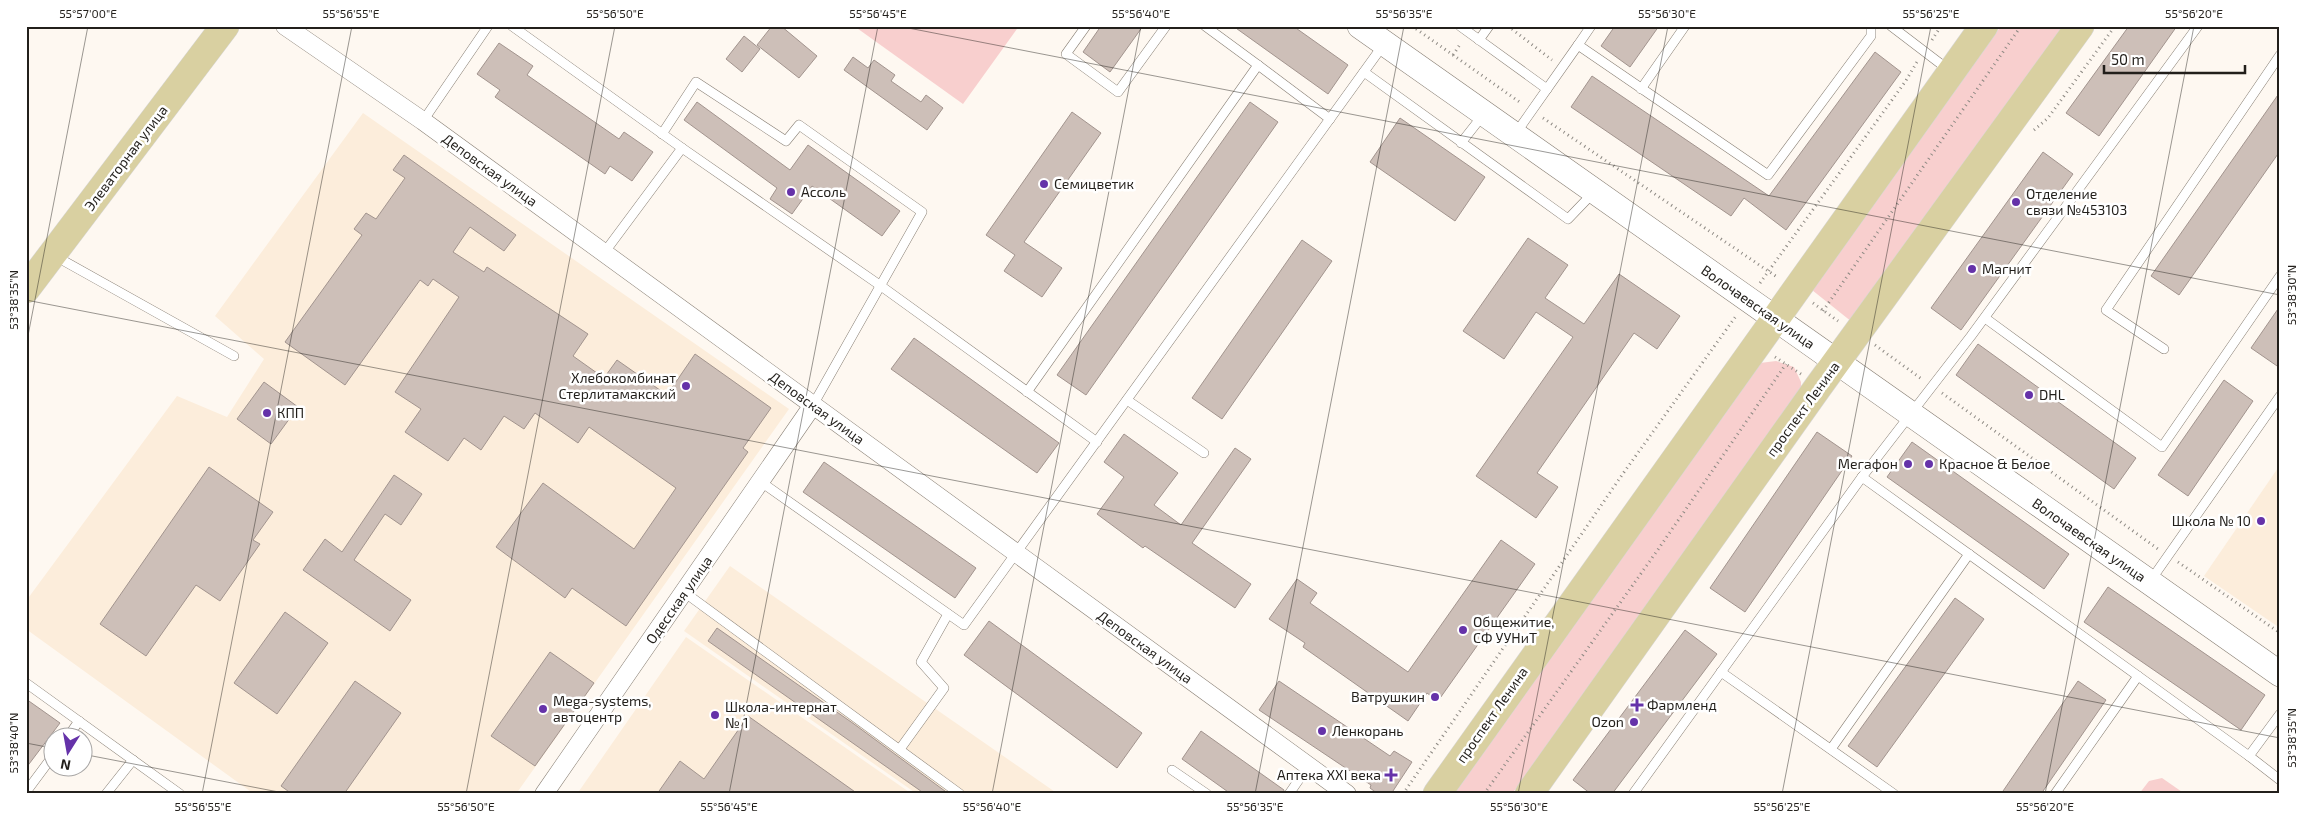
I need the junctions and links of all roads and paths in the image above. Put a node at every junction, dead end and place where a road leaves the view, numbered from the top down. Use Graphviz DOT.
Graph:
graph roads {
  1 [pos="225,26"];
  2 [pos="285,26"];
  3 [pos="488,26"];
  4 [pos="512,26"];
  5 [pos="1086,26"];
  6 [pos="1166,26"];
  7 [pos="1205,26"];
  8 [pos="1360,26"];
  9 [pos="1412,26"];
  10 [pos="1460,26"];
  11 [pos="1489,26"];
  12 [pos="1508,26"];
  13 [pos="1591,26"];
  14 [pos="1686,26"];
  15 [pos="1871,26"];
  16 [pos="1891,26"];
  17 [pos="1941,26"];
  18 [pos="1984,26"];
  19 [pos="2021,26"];
  20 [pos="2080,26"];
  21 [pos="2198,26"];
  22 [pos="1479,40"];
  23 [pos="1384,44"];
  24 [pos="1578,45"];
  25 [pos="1924,51"];
  26 [pos="2280,55"];
  27 [pos="1553,60"];
  28 [pos="1258,65"];
  29 [pos="1364,72"];
  30 [pos="1952,72"];
  31 [pos="1547,89"];
  32 [pos="1641,89"];
  33 [pos="1532,110"];
  34 [pos="1484,114"];
  35 [pos="1330,119"];
  36 [pos="423,121"];
  37 [pos="662,134"];
  38 [pos="1514,136"];
  39 [pos="1461,143"];
  40 [pos="682,148"];
  41 [pos="1594,192"];
  42 [pos="604,253"];
  43 [pos="53,255"];
  44 [pos="1768,270"];
  45 [pos="2280,276"];
  46 [pos="1784,282"];
  47 [pos="880,286"];
  48 [pos="1758,286"];
  49 [pos="26,290"];
  50 [pos="1823,310"];
  51 [pos="1739,311"];
  52 [pos="1985,318"];
  53 [pos="1775,319"];
  54 [pos="1872,344"];
  55 [pos="2164,349"];
  56 [pos="234,356"];
  57 [pos="1837,362"];
  58 [pos="1808,379"];
  59 [pos="1932,386"];
  60 [pos="1027,392"];
  61 [pos="2280,396"];
  62 [pos="1127,400"];
  63 [pos="813,405"];
  64 [pos="1910,414"];
  65 [pos="1097,442"];
  66 [pos="1204,453"];
  67 [pos="1862,476"];
  68 [pos="761,482"];
  69 [pos="1017,554"];
  70 [pos="1969,554"];
  71 [pos="2168,556"];
  72 [pos="2149,582"];
  73 [pos="684,592"];
  74 [pos="948,614"];
  75 [pos="2280,633"];
  76 [pos="1721,672"];
  77 [pos="2280,674"];
  78 [pos="2138,676"];
  79 [pos="26,683"];
  80 [pos="2280,714"];
  81 [pos="79,721"];
  82 [pos="74,728"];
  83 [pos="900,749"];
  84 [pos="1831,749"];
  85 [pos="2249,756"];
  86 [pos="132,760"];
  87 [pos="1309,765"];
  88 [pos="42,770"];
  89 [pos="1172,770"];
  90 [pos="2280,780"];
  91 [pos="26,792"];
  92 [pos="106,794"];
  93 [pos="180,794"];
  94 [pos="544,794"];
  95 [pos="960,794"];
  96 [pos="1206,794"];
  97 [pos="1289,794"];
  98 [pos="1347,794"];
  99 [pos="1403,794"];
  100 [pos="1436,794"];
  101 [pos="1484,794"];
  102 [pos="1530,794"];
  103 [pos="1633,794"];
  104 [pos="1894,794"];
  105 [pos="2056,794"];
  1 -- 43 [label="main road, Элеваторная улица"];
  2 -- 36 [label="street, Деповская улица"];
  3 -- 36 [label="lane"];
  4 -- 37 [label="lane"];
  5 -- 6 [label="lane"];
  7 -- 28 [label="lane"];
  8 -- 23 [label="street, Волочаевская улица"];
  9 -- 33 [label="path"];
  10 -- 22 [label="lane"];
  11 -- 22 [label="lane"];
  12 -- 27 [label="path"];
  13 -- 24 [label="lane"];
  14 -- 32 [label="lane"];
  15 -- 32 [label="lane"];
  16 -- 25 [label="lane"];
  17 -- 25 [label="path"];
  18 -- 30 [label="main road, проспект Ленина"];
  19 -- 50 [label="path"];
  20 -- 57 [label="main road, проспект Ленина"];
  21 -- 52 [label="lane"];
  22 -- 31 [label="lane"];
  23 -- 29 [label="lane"];
  23 -- 34 [label="street, Волочаевская улица"];
  24 -- 31 [label="lane"];
  24 -- 32 [label="lane"];
  25 -- 30 [label="lane"];
  25 -- 44 [label="path"];
  26 -- 55 [label="lane"];
  28 -- 35 [label="lane"];
  28 -- 60 [label="lane"];
  29 -- 35 [label="lane"];
  29 -- 39 [label="lane"];
  30 -- 53 [label="main road, проспект Ленина"];
  31 -- 33 [label="lane"];
  33 -- 38 [label="lane"];
  33 -- 44 [label="path"];
  34 -- 38 [label="street, Волочаевская улица"];
  34 -- 39 [label="lane"];
  35 -- 62 [label="lane"];
  36 -- 42 [label="street, Деповская улица"];
  37 -- 40 [label="lane"];
  37 -- 47 [label="lane"];
  38 -- 41 [label="street, Волочаевская улица"];
  39 -- 41 [label="lane"];
  40 -- 42 [label="lane"];
  40 -- 47 [label="lane"];
  41 -- 53 [label="street, Волочаевская улица"];
  42 -- 63 [label="street, Деповская улица"];
  43 -- 49 [label="main road, Элеваторная улица"];
  43 -- 56 [label="lane"];
  44 -- 46 [label="path"];
  44 -- 48 [label="path"];
  45 -- 52 [label="lane"];
  47 -- 60 [label="lane"];
  47 -- 63 [label="lane"];
  51 -- 99 [label="path"];
  52 -- 59 [label="lane"];
  53 -- 57 [label="street, Волочаевская улица"];
  53 -- 100 [label="main road, проспект Ленина"];
  54 -- 59 [label="path"];
  57 -- 64 [label="street, Волочаевская улица"];
  57 -- 102 [label="main road, проспект Ленина"];
  58 -- 101 [label="path"];
  59 -- 64 [label="lane"];
  59 -- 71 [label="path"];
  60 -- 65 [label="lane"];
  61 -- 71 [label="lane"];
  62 -- 65 [label="lane"];
  62 -- 66 [label="lane"];
  63 -- 68 [label="street, Одесская улица"];
  63 -- 69 [label="street, Деповская улица"];
  64 -- 67 [label="lane"];
  64 -- 72 [label="street, Волочаевская улица"];
  65 -- 69 [label="lane"];
  67 -- 70 [label="lane"];
  67 -- 76 [label="lane"];
  68 -- 73 [label="street, Одесская улица"];
  68 -- 74 [label="lane"];
  69 -- 74 [label="lane"];
  69 -- 87 [label="street, Деповская улица"];
  70 -- 78 [label="lane"];
  70 -- 84 [label="lane"];
  71 -- 72 [label="lane"];
  71 -- 75 [label="path"];
  72 -- 77 [label="street, Волочаевская улица"];
  73 -- 83 [label="lane"];
  73 -- 94 [label="street, Одесская улица"];
  74 -- 83 [label="lane"];
  76 -- 84 [label="lane"];
  76 -- 103 [label="lane"];
  78 -- 85 [label="lane"];
  78 -- 105 [label="lane"];
  79 -- 81 [label="lane"];
  80 -- 85 [label="lane"];
  81 -- 82 [label="lane"];
  81 -- 86 [label="lane"];
  83 -- 95 [label="lane"];
  84 -- 104 [label="lane"];
  85 -- 90 [label="lane"];
  86 -- 92 [label="lane"];
  86 -- 93 [label="lane"];
  87 -- 97 [label="lane"];
  87 -- 98 [label="street, Деповская улица"];
  88 -- 91 [label="lane"];
  89 -- 96 [label="lane"];
}
